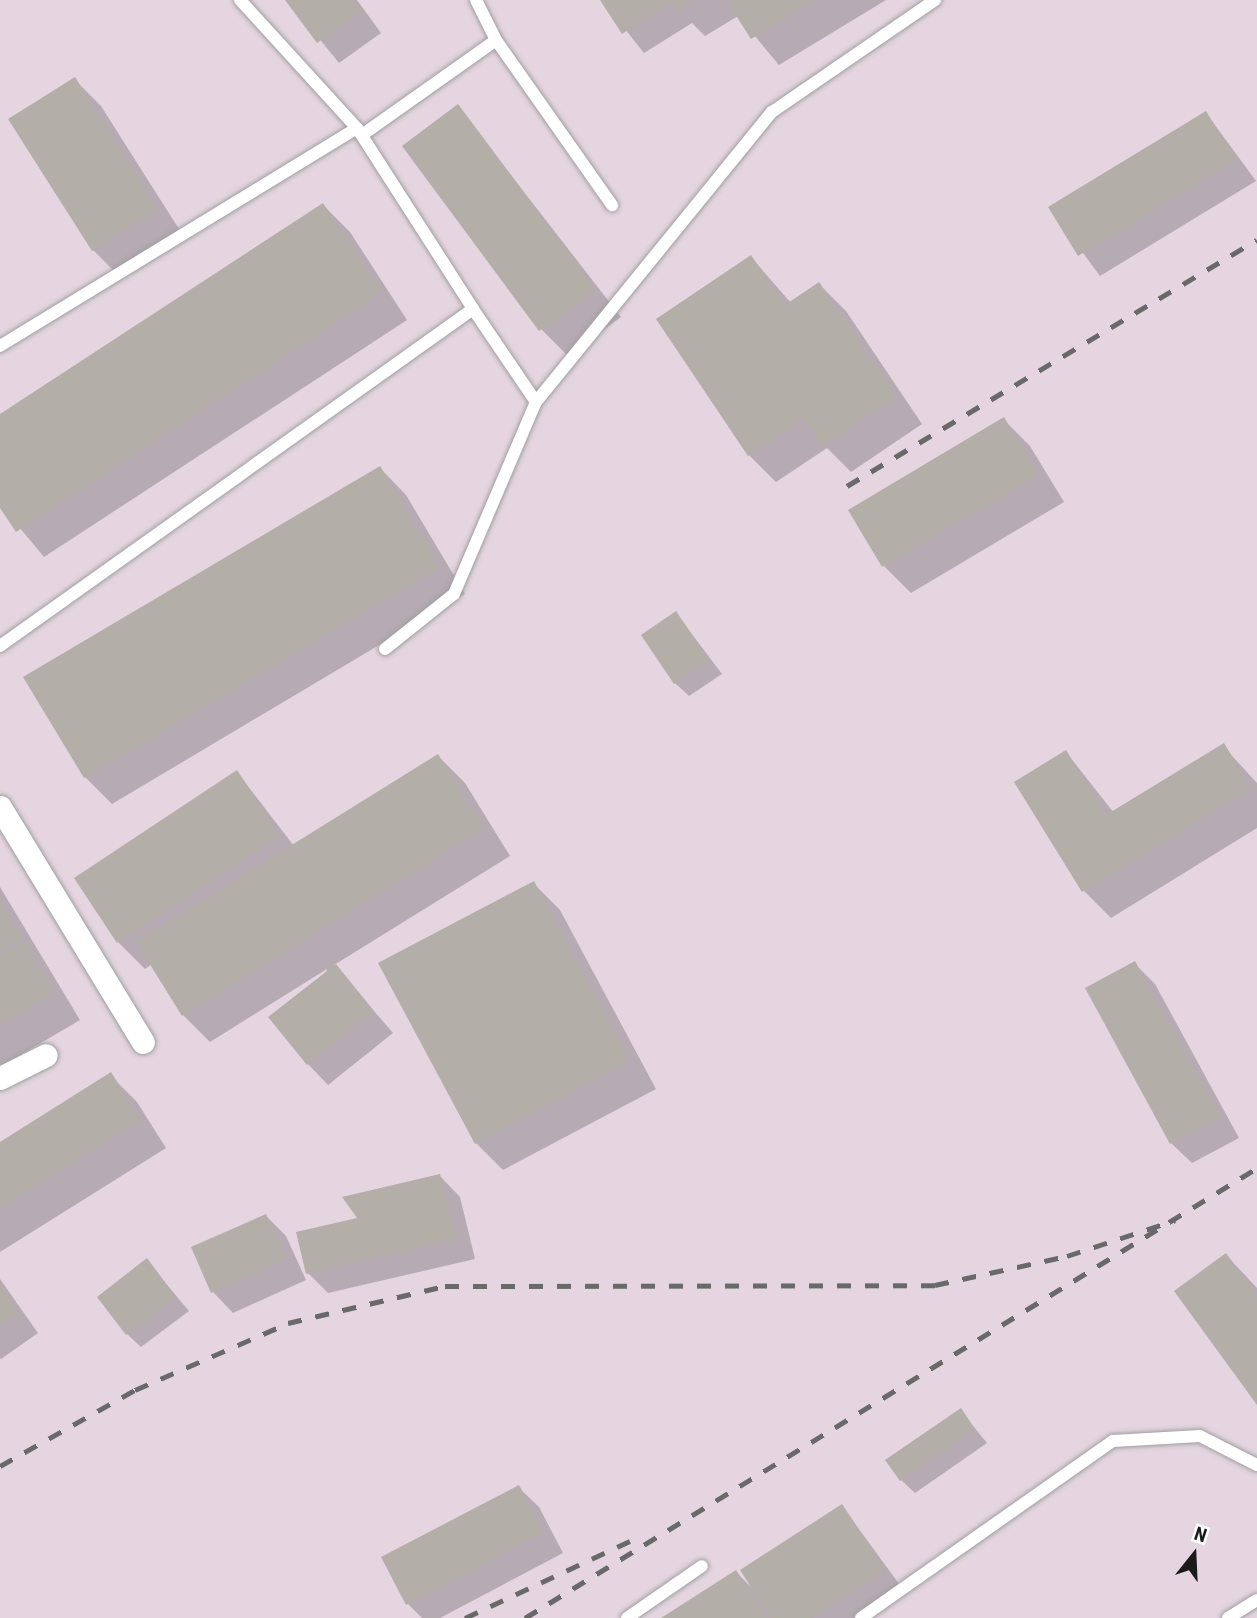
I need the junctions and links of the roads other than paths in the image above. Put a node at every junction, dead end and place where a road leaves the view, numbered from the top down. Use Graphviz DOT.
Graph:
graph roads {
  1 [pos="240,0"];
  2 [pos="476,0"];
  3 [pos="935,0"];
  4 [pos="496,40"];
  5 [pos="360,131"];
  6 [pos="612,205"];
  7 [pos="472,309"];
  8 [pos="1,343"];
  9 [pos="536,402"];
  10 [pos="0,646"];
  11 [pos="385,649"];
  12 [pos="0,807"];
  13 [pos="143,1042"];
  14 [pos="46,1055"];
  15 [pos="0,1079"];
  16 [pos="1257,1465"];
  17 [pos="702,1566"];
  18 [pos="1257,1600"];
  19 [pos="627,1618"];
  20 [pos="861,1618"];
  21 [pos="1228,1618"];
  1 -- 5 [label="lane"];
  2 -- 4 [label="lane"];
  3 -- 9 [label="lane"];
  4 -- 5 [label="lane"];
  4 -- 6 [label="lane"];
  5 -- 7 [label="lane"];
  5 -- 8 [label="lane"];
  7 -- 9 [label="lane"];
  7 -- 10 [label="lane"];
  9 -- 11 [label="lane"];
  12 -- 13 [label="street"];
  14 -- 15 [label="street"];
  16 -- 20 [label="lane"];
  17 -- 19 [label="lane"];
  18 -- 21 [label="lane"];
}
